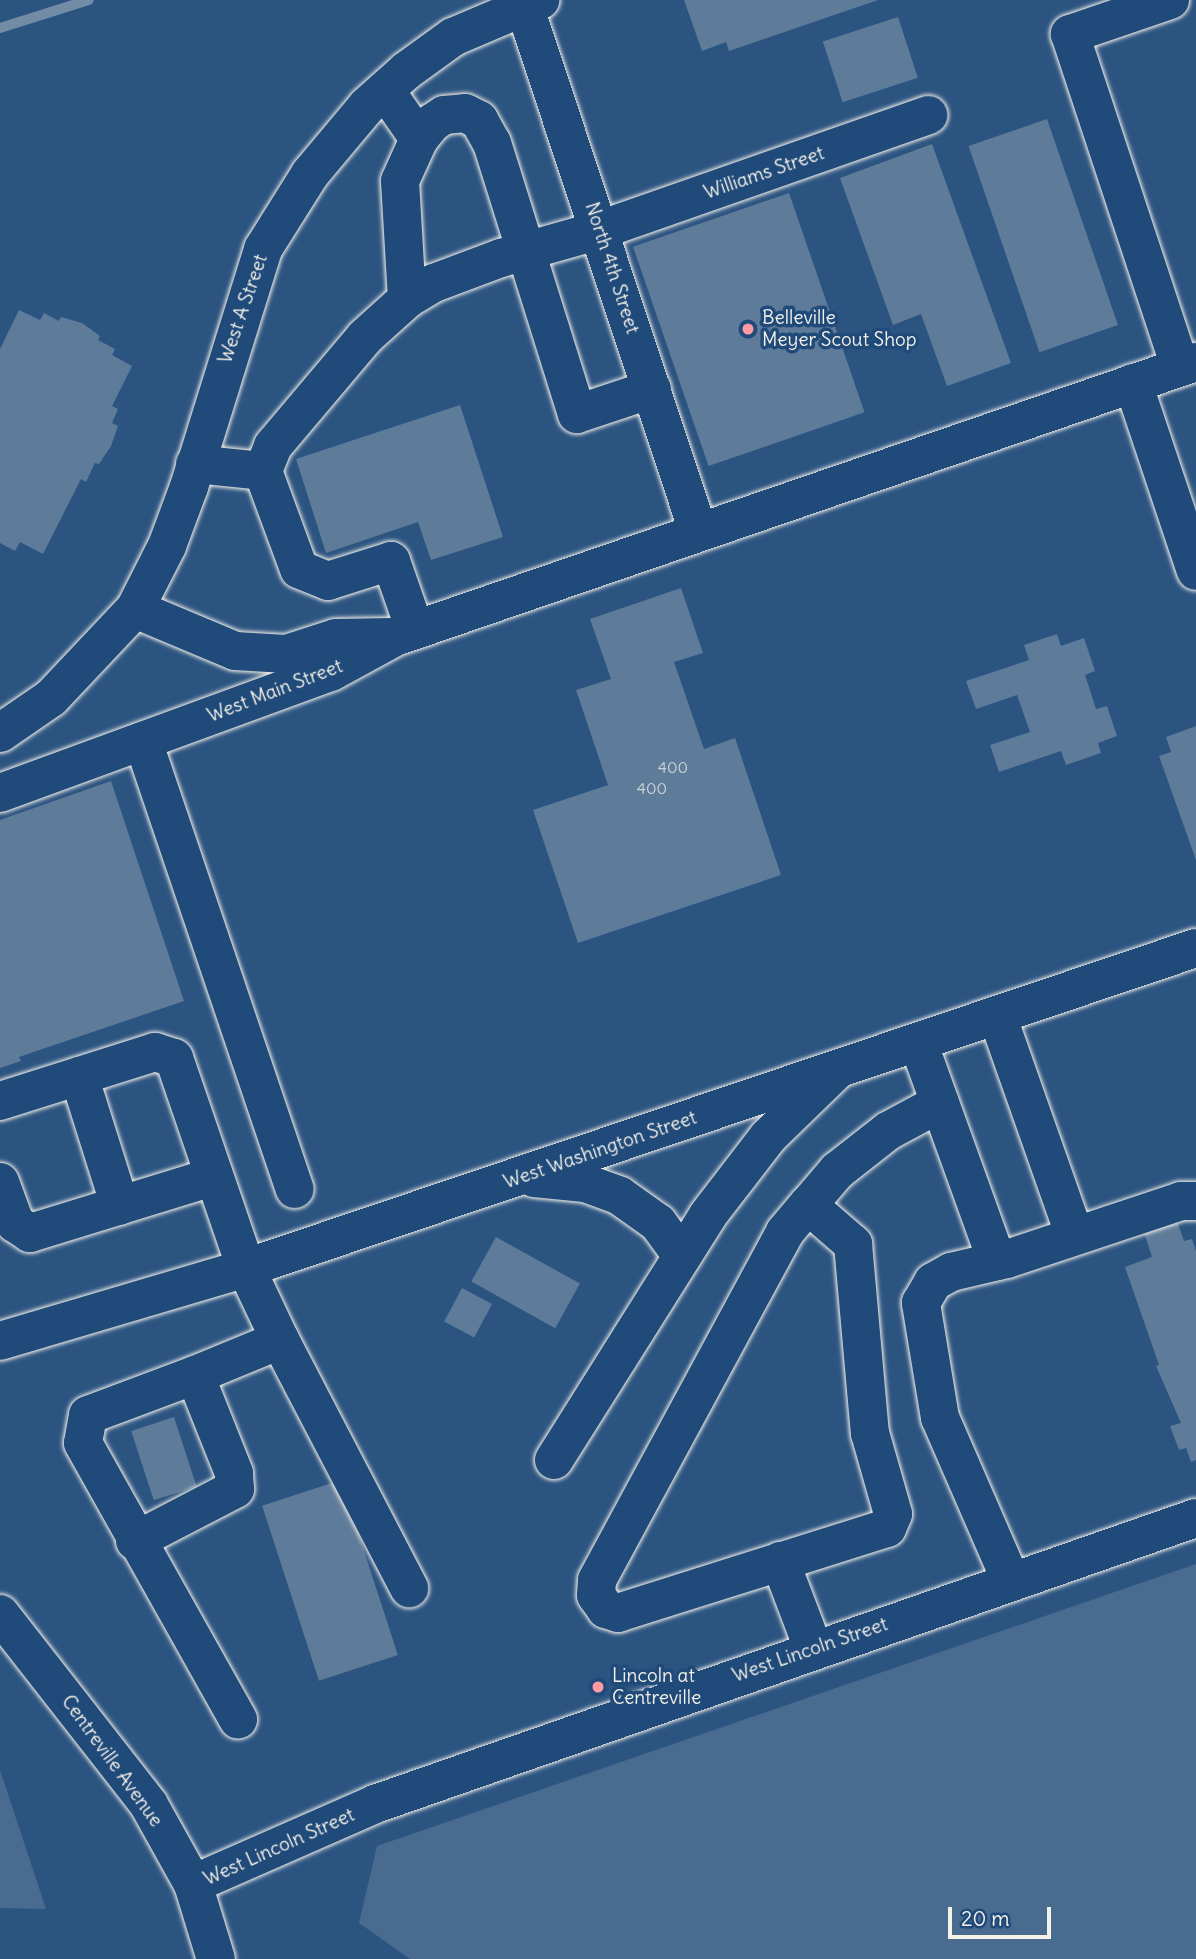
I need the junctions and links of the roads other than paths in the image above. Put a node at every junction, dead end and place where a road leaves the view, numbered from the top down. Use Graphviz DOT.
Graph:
graph roads {
  1 [pos="1170,0"];
  2 [pos="532,3"];
  3 [pos="385,90"];
  4 [pos="928,115"];
  5 [pos="419,139"];
  6 [pos="600,230"];
  7 [pos="526,251"];
  8 [pos="407,299"];
  9 [pos="1188,365"];
  10 [pos="1133,383"];
  11 [pos="652,389"];
  12 [pos="195,464"];
  13 [pos="263,471"];
  14 [pos="698,531"];
  15 [pos="1196,571"];
  16 [pos="135,609"];
  17 [pos="405,634"];
  18 [pos="0,733"];
  19 [pos="143,741"];
  20 [pos="0,793"];
  21 [pos="1196,948"];
  22 [pos="997,1015"];
  23 [pos="918,1042"];
  24 [pos="838,1069"];
  25 [pos="79,1076"];
  26 [pos="0,1101"];
  27 [pos="940,1103"];
  28 [pos="212,1177"];
  29 [pos="521,1177"];
  30 [pos="0,1182"];
  31 [pos="295,1189"];
  32 [pos="1196,1200"];
  33 [pos="808,1205"];
  34 [pos="120,1206"];
  35 [pos="1075,1236"];
  36 [pos="682,1256"];
  37 [pos="997,1261"];
  38 [pos="246,1268"];
  39 [pos="280,1339"];
  40 [pos="0,1341"];
  41 [pos="195,1375"];
  42 [pos="554,1460"];
  43 [pos="1196,1518"];
  44 [pos="135,1541"];
  45 [pos="780,1560"];
  46 [pos="1011,1581"];
  47 [pos="409,1588"];
  48 [pos="0,1615"];
  49 [pos="813,1648"];
  50 [pos="238,1719"];
  51 [pos="194,1884"];
  52 [pos="216,1959"];
  1 -- 9 [label="street"];
  2 -- 3 [label="street, West A Street"];
  2 -- 6 [label="street, North 4th Street"];
  3 -- 5 [label="street"];
  3 -- 12 [label="street, West A Street"];
  4 -- 6 [label="street, Williams Street"];
  5 -- 7 [label="street"];
  5 -- 8 [label="street"];
  6 -- 7 [label="street, Williams Street"];
  6 -- 11 [label="street, North 4th Street"];
  7 -- 8 [label="street, Williams Street"];
  7 -- 11 [label="street"];
  8 -- 13 [label="street, Williams Street"];
  9 -- 10 [label="street"];
  10 -- 14 [label="street"];
  10 -- 15 [label="street"];
  11 -- 14 [label="street, North 4th Street"];
  12 -- 13 [label="street"];
  12 -- 16 [label="street, West A Street"];
  13 -- 17 [label="street"];
  14 -- 17 [label="street"];
  16 -- 17 [label="street, West Main Street"];
  16 -- 18 [label="street"];
  17 -- 19 [label="street, West Main Street"];
  19 -- 20 [label="street, West Main Street"];
  19 -- 31 [label="street"];
  21 -- 22 [label="street, West Washington Street"];
  22 -- 23 [label="street, West Washington Street"];
  22 -- 35 [label="street"];
  23 -- 24 [label="street, West Washington Street"];
  23 -- 27 [label="street"];
  24 -- 29 [label="street, West Washington Street"];
  24 -- 36 [label="street"];
  25 -- 26 [label="street"];
  25 -- 28 [label="street"];
  25 -- 34 [label="street"];
  27 -- 33 [label="street"];
  27 -- 37 [label="street"];
  28 -- 34 [label="street"];
  28 -- 38 [label="street"];
  29 -- 36 [label="street"];
  29 -- 38 [label="street, West Washington Street"];
  30 -- 34 [label="street"];
  32 -- 35 [label="street"];
  33 -- 45 [label="street"];
  33 -- 45 [label="street"];
  35 -- 37 [label="street"];
  36 -- 42 [label="street"];
  37 -- 46 [label="street"];
  38 -- 39 [label="street"];
  38 -- 40 [label="street, West Washington Street"];
  39 -- 41 [label="street"];
  39 -- 47 [label="street"];
  41 -- 44 [label="street"];
  41 -- 44 [label="street"];
  43 -- 46 [label="street, West Lincoln Street"];
  44 -- 50 [label="street"];
  45 -- 49 [label="street"];
  46 -- 49 [label="street, West Lincoln Street"];
  48 -- 51 [label="street, Centreville Avenue"];
  49 -- 51 [label="street, West Lincoln Street"];
  51 -- 52 [label="street, Centreville Avenue"];
}
